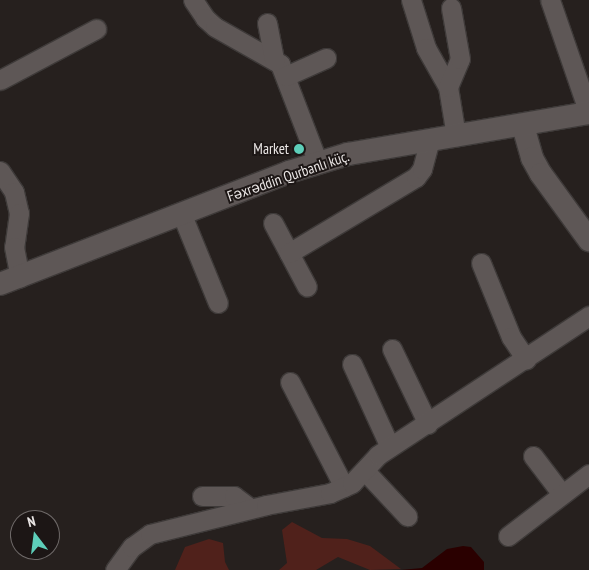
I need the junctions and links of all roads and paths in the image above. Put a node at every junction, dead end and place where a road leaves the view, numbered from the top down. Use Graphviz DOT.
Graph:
graph roads {
  1 [pos="193,0"];
  2 [pos="411,0"];
  3 [pos="550,0"];
  4 [pos="451,8"];
  5 [pos="267,23"];
  6 [pos="96,29"];
  7 [pos="326,58"];
  8 [pos="274,60"];
  9 [pos="286,76"];
  10 [pos="0,80"];
  11 [pos="448,87"];
  12 [pos="589,113"];
  13 [pos="523,126"];
  14 [pos="456,136"];
  15 [pos="430,140"];
  16 [pos="318,163"];
  17 [pos="0,171"];
  18 [pos="182,214"];
  19 [pos="273,223"];
  20 [pos="589,240"];
  21 [pos="290,253"];
  22 [pos="481,263"];
  23 [pos="10,280"];
  24 [pos="308,287"];
  25 [pos="218,303"];
  26 [pos="589,316"];
  27 [pos="392,350"];
  28 [pos="526,359"];
  29 [pos="352,364"];
  30 [pos="290,382"];
  31 [pos="428,424"];
  32 [pos="390,447"];
  33 [pos="533,456"];
  34 [pos="365,471"];
  35 [pos="589,474"];
  36 [pos="344,487"];
  37 [pos="562,494"];
  38 [pos="202,496"];
  39 [pos="251,508"];
  40 [pos="407,516"];
  41 [pos="508,536"];
  42 [pos="115,570"];
  1 -- 8 [label="street"];
  2 -- 11 [label="street"];
  3 -- 12 [label="street"];
  4 -- 11 [label="street"];
  5 -- 8 [label="street"];
  6 -- 10 [label="street"];
  7 -- 9 [label="street"];
  8 -- 9 [label="street"];
  9 -- 16 [label="street"];
  11 -- 14 [label="street"];
  12 -- 13 [label="street, Fəxrəddin Qurbanlı küç."];
  13 -- 14 [label="street, Fəxrəddin Qurbanlı küç."];
  13 -- 20 [label="street"];
  14 -- 15 [label="street, Fəxrəddin Qurbanlı küç."];
  15 -- 16 [label="street, Fəxrəddin Qurbanlı küç."];
  15 -- 21 [label="street"];
  16 -- 18 [label="street, Fəxrəddin Qurbanlı küç."];
  17 -- 23 [label="street"];
  18 -- 23 [label="street, Fəxrəddin Qurbanlı küç."];
  18 -- 25 [label="street"];
  19 -- 21 [label="street"];
  21 -- 24 [label="street"];
  22 -- 28 [label="street"];
  26 -- 28 [label="street"];
  27 -- 31 [label="street"];
  28 -- 31 [label="street"];
  29 -- 32 [label="street"];
  30 -- 36 [label="street"];
  31 -- 32 [label="street"];
  32 -- 34 [label="street"];
  33 -- 37 [label="street"];
  34 -- 36 [label="street"];
  34 -- 40 [label="street"];
  35 -- 37 [label="street"];
  36 -- 39 [label="street"];
  37 -- 41 [label="street"];
  38 -- 39 [label="street"];
  39 -- 42 [label="street"];
}
